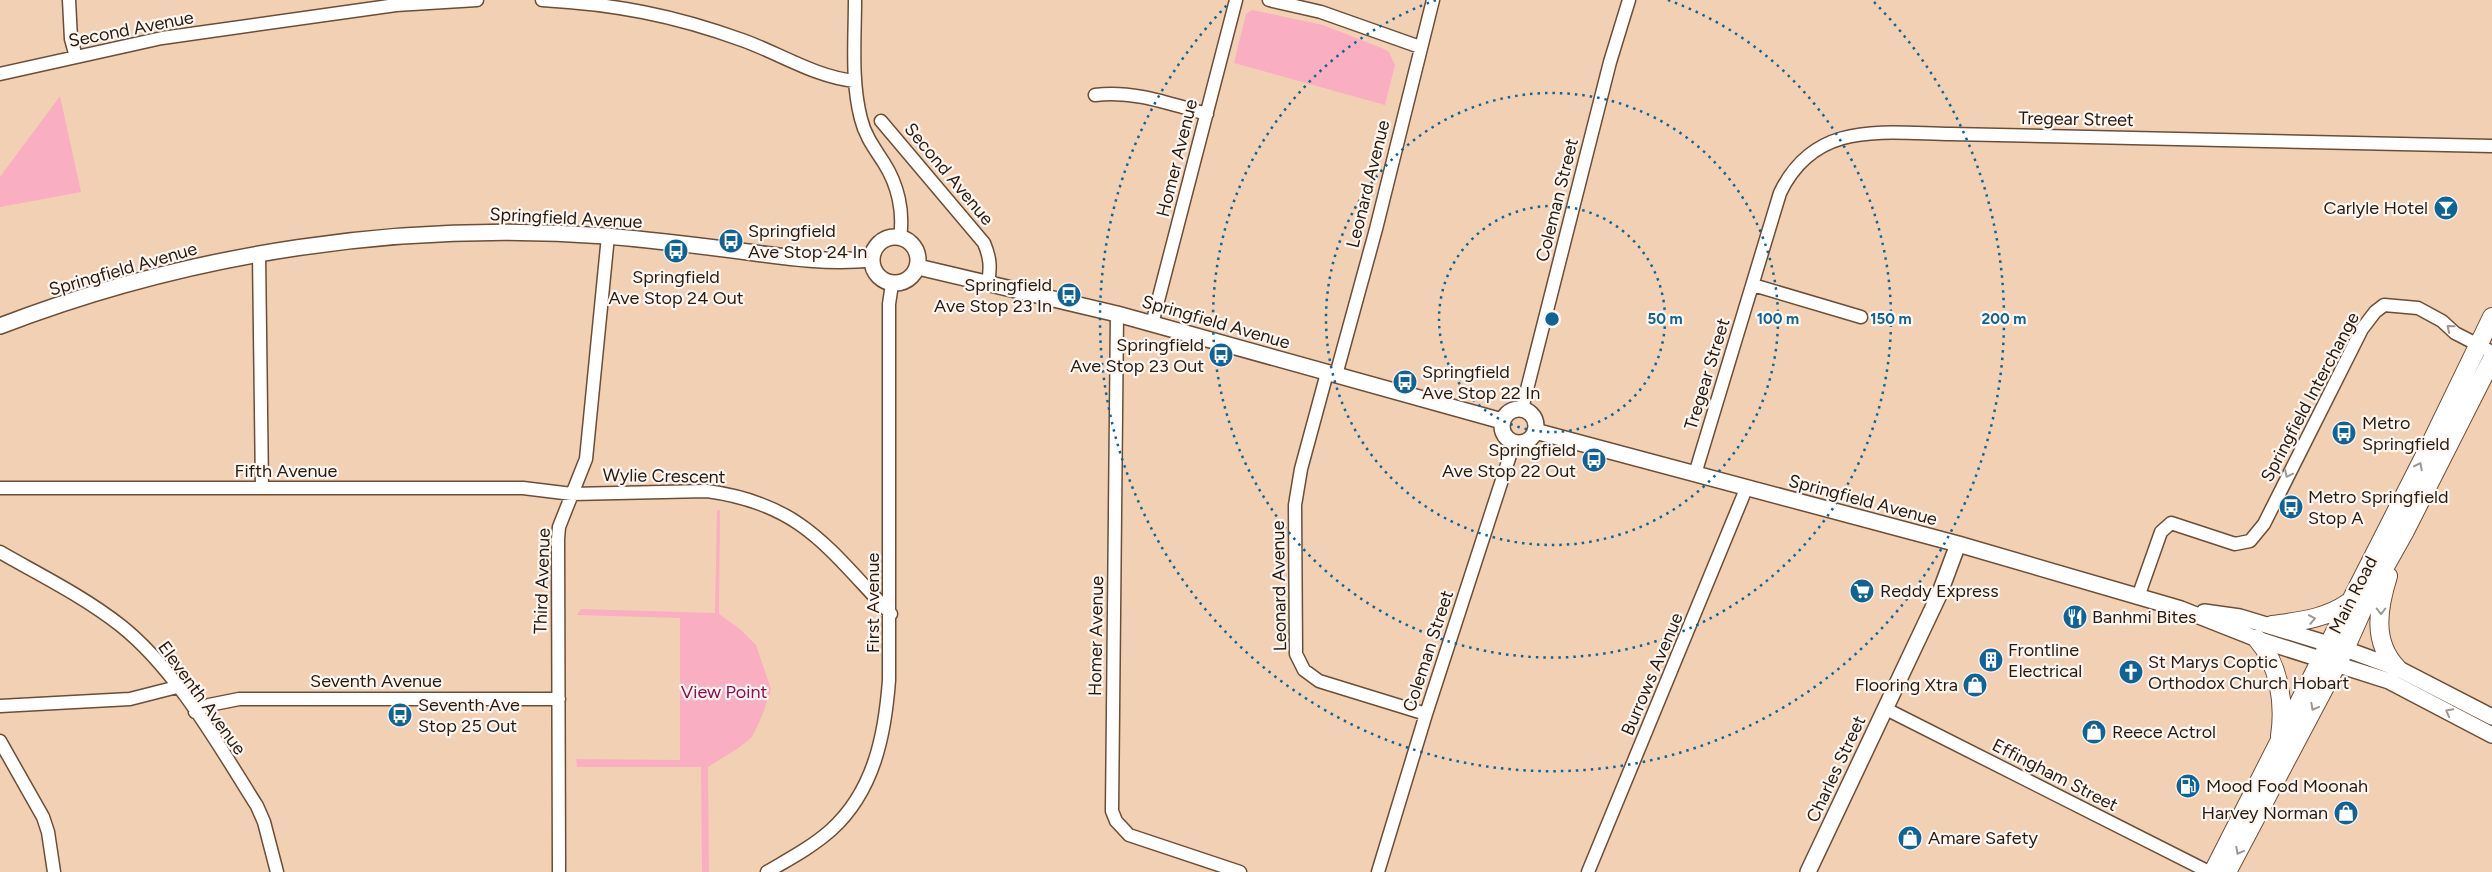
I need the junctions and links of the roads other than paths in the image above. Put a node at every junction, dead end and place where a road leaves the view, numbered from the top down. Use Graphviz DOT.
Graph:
graph roads {
  1 [pos="68,0"];
  2 [pos="477,0"];
  3 [pos="542,0"];
  4 [pos="855,0"];
  5 [pos="1236,0"];
  6 [pos="1269,0"];
  7 [pos="1433,0"];
  8 [pos="1629,0"];
  9 [pos="396,3"];
  10 [pos="647,5"];
  11 [pos="1420,47"];
  12 [pos="76,56"];
  13 [pos="0,74"];
  14 [pos="855,81"];
  15 [pos="1095,94"];
  16 [pos="1207,114"];
  17 [pos="881,121"];
  18 [pos="2492,146"];
  19 [pos="608,236"];
  20 [pos="900,237"];
  21 [pos="259,254"];
  22 [pos="872,259"];
  23 [pos="918,267"];
  24 [pos="988,282"];
  25 [pos="892,284"];
  26 [pos="1753,285"];
  27 [pos="1117,314"];
  28 [pos="1861,317"];
  29 [pos="2492,317"];
  30 [pos="1152,324"];
  31 [pos="0,326"];
  32 [pos="2486,349"];
  33 [pos="2492,358"];
  34 [pos="1331,374"];
  35 [pos="1522,409"];
  36 [pos="1502,421"];
  37 [pos="1535,431"];
  38 [pos="1514,443"];
  39 [pos="1695,474"];
  40 [pos="0,488"];
  41 [pos="262,488"];
  42 [pos="1746,489"];
  43 [pos="572,494"];
  44 [pos="2405,531"];
  45 [pos="1958,544"];
  46 [pos="0,552"];
  47 [pos="2138,597"];
  48 [pos="2348,602"];
  49 [pos="2181,609"];
  50 [pos="890,614"];
  51 [pos="2272,626"];
  52 [pos="2257,639"];
  53 [pos="2333,654"];
  54 [pos="2397,668"];
  55 [pos="176,687"];
  56 [pos="559,699"];
  57 [pos="0,706"];
  58 [pos="1886,709"];
  59 [pos="195,712"];
  60 [pos="1426,714"];
  61 [pos="2492,717"];
  62 [pos="2492,735"];
  63 [pos="0,741"];
  64 [pos="2278,746"];
  65 [pos="54,872"];
  66 [pos="277,872"];
  67 [pos="559,872"];
  68 [pos="767,872"];
  69 [pos="1240,872"];
  70 [pos="1378,872"];
  71 [pos="1588,872"];
  72 [pos="1808,872"];
  73 [pos="2209,872"];
  74 [pos="2213,872"];
  75 [pos="2227,872"];
  1 -- 12 [label="street"];
  2 -- 9 [label="street, Second Avenue"];
  3 -- 10 [label="street"];
  4 -- 14 [label="street"];
  5 -- 16 [label="street, Homer Avenue"];
  6 -- 11 [label="street"];
  7 -- 11 [label="street, Leonard Avenue"];
  8 -- 35 [label="street, Coleman Street"];
  9 -- 12 [label="street, Second Avenue"];
  10 -- 14 [label="street"];
  11 -- 34 [label="street, Leonard Avenue"];
  12 -- 13 [label="street, Second Avenue"];
  14 -- 20 [label="street"];
  15 -- 16 [label="street"];
  16 -- 30 [label="street, Homer Avenue"];
  17 -- 24 [label="street, Second Avenue"];
  18 -- 26 [label="street, Tregear Street"];
  19 -- 21 [label="street, Springfield Avenue"];
  19 -- 22 [label="street, Springfield Avenue"];
  19 -- 43 [label="street, Third Avenue"];
  20 -- 22 [label="street"];
  20 -- 23 [label="street"];
  21 -- 31 [label="street, Springfield Avenue"];
  21 -- 41 [label="street"];
  22 -- 25 [label="street"];
  23 -- 24 [label="street, Springfield Avenue"];
  23 -- 25 [label="street"];
  24 -- 27 [label="street, Springfield Avenue"];
  25 -- 50 [label="street, First Avenue"];
  26 -- 28 [label="street"];
  26 -- 39 [label="street, Tregear Street"];
  27 -- 30 [label="street, Springfield Avenue"];
  27 -- 69 [label="street, Homer Avenue"];
  29 -- 32 [label="main road, Main Road"];
  30 -- 34 [label="street, Springfield Avenue"];
  32 -- 47 [label="street, Springfield Interchange, one-way"];
  48 -- 32 [label="main road, Main Road, one-way"];
  33 -- 44 [label="main road, Main Road"];
  34 -- 36 [label="street, Springfield Avenue"];
  34 -- 60 [label="street, Leonard Avenue"];
  35 -- 36 [label="street"];
  35 -- 37 [label="street"];
  36 -- 38 [label="street"];
  37 -- 38 [label="street"];
  37 -- 39 [label="street, Springfield Avenue"];
  38 -- 60 [label="street, Coleman Street"];
  39 -- 42 [label="street, Springfield Avenue"];
  40 -- 41 [label="street, Fifth Avenue"];
  41 -- 43 [label="street, Fifth Avenue"];
  42 -- 45 [label="street, Springfield Avenue"];
  42 -- 71 [label="street, Burrows Avenue"];
  43 -- 50 [label="street, Wylie Crescent"];
  43 -- 56 [label="street, Third Avenue"];
  44 -- 53 [label="main road, Main Road"];
  44 -- 54 [label="main road, one-way"];
  45 -- 47 [label="street, Springfield Avenue"];
  45 -- 58 [label="street, Charles Street"];
  46 -- 55 [label="street, Eleventh Avenue"];
  47 -- 49 [label="street, Springfield Avenue"];
  51 -- 48 [label="main road, one-way"];
  48 -- 53 [label="main road, Main Road"];
  49 -- 51 [label="street, Springfield Avenue"];
  49 -- 52 [label="street, Springfield Avenue"];
  50 -- 68 [label="street, First Avenue"];
  51 -- 53 [label="street, Springfield Avenue"];
  52 -- 53 [label="street, Springfield Avenue"];
  52 -- 64 [label="main road"];
  53 -- 54 [label="street"];
  62 -- 53 [label="street, one-way"];
  53 -- 64 [label="main road, Main Road"];
  53 -- 75 [label="main road, Main Road, one-way"];
  54 -- 61 [label="street"];
  55 -- 57 [label="street"];
  55 -- 59 [label="street, Eleventh Avenue"];
  56 -- 59 [label="street, Seventh Avenue"];
  56 -- 67 [label="street, Third Avenue"];
  58 -- 72 [label="street, Charles Street"];
  58 -- 73 [label="street, Effingham Street"];
  59 -- 66 [label="street, Eleventh Avenue"];
  60 -- 70 [label="street, Coleman Street"];
  63 -- 65 [label="street"];
  64 -- 74 [label="main road, Main Road"];
}
